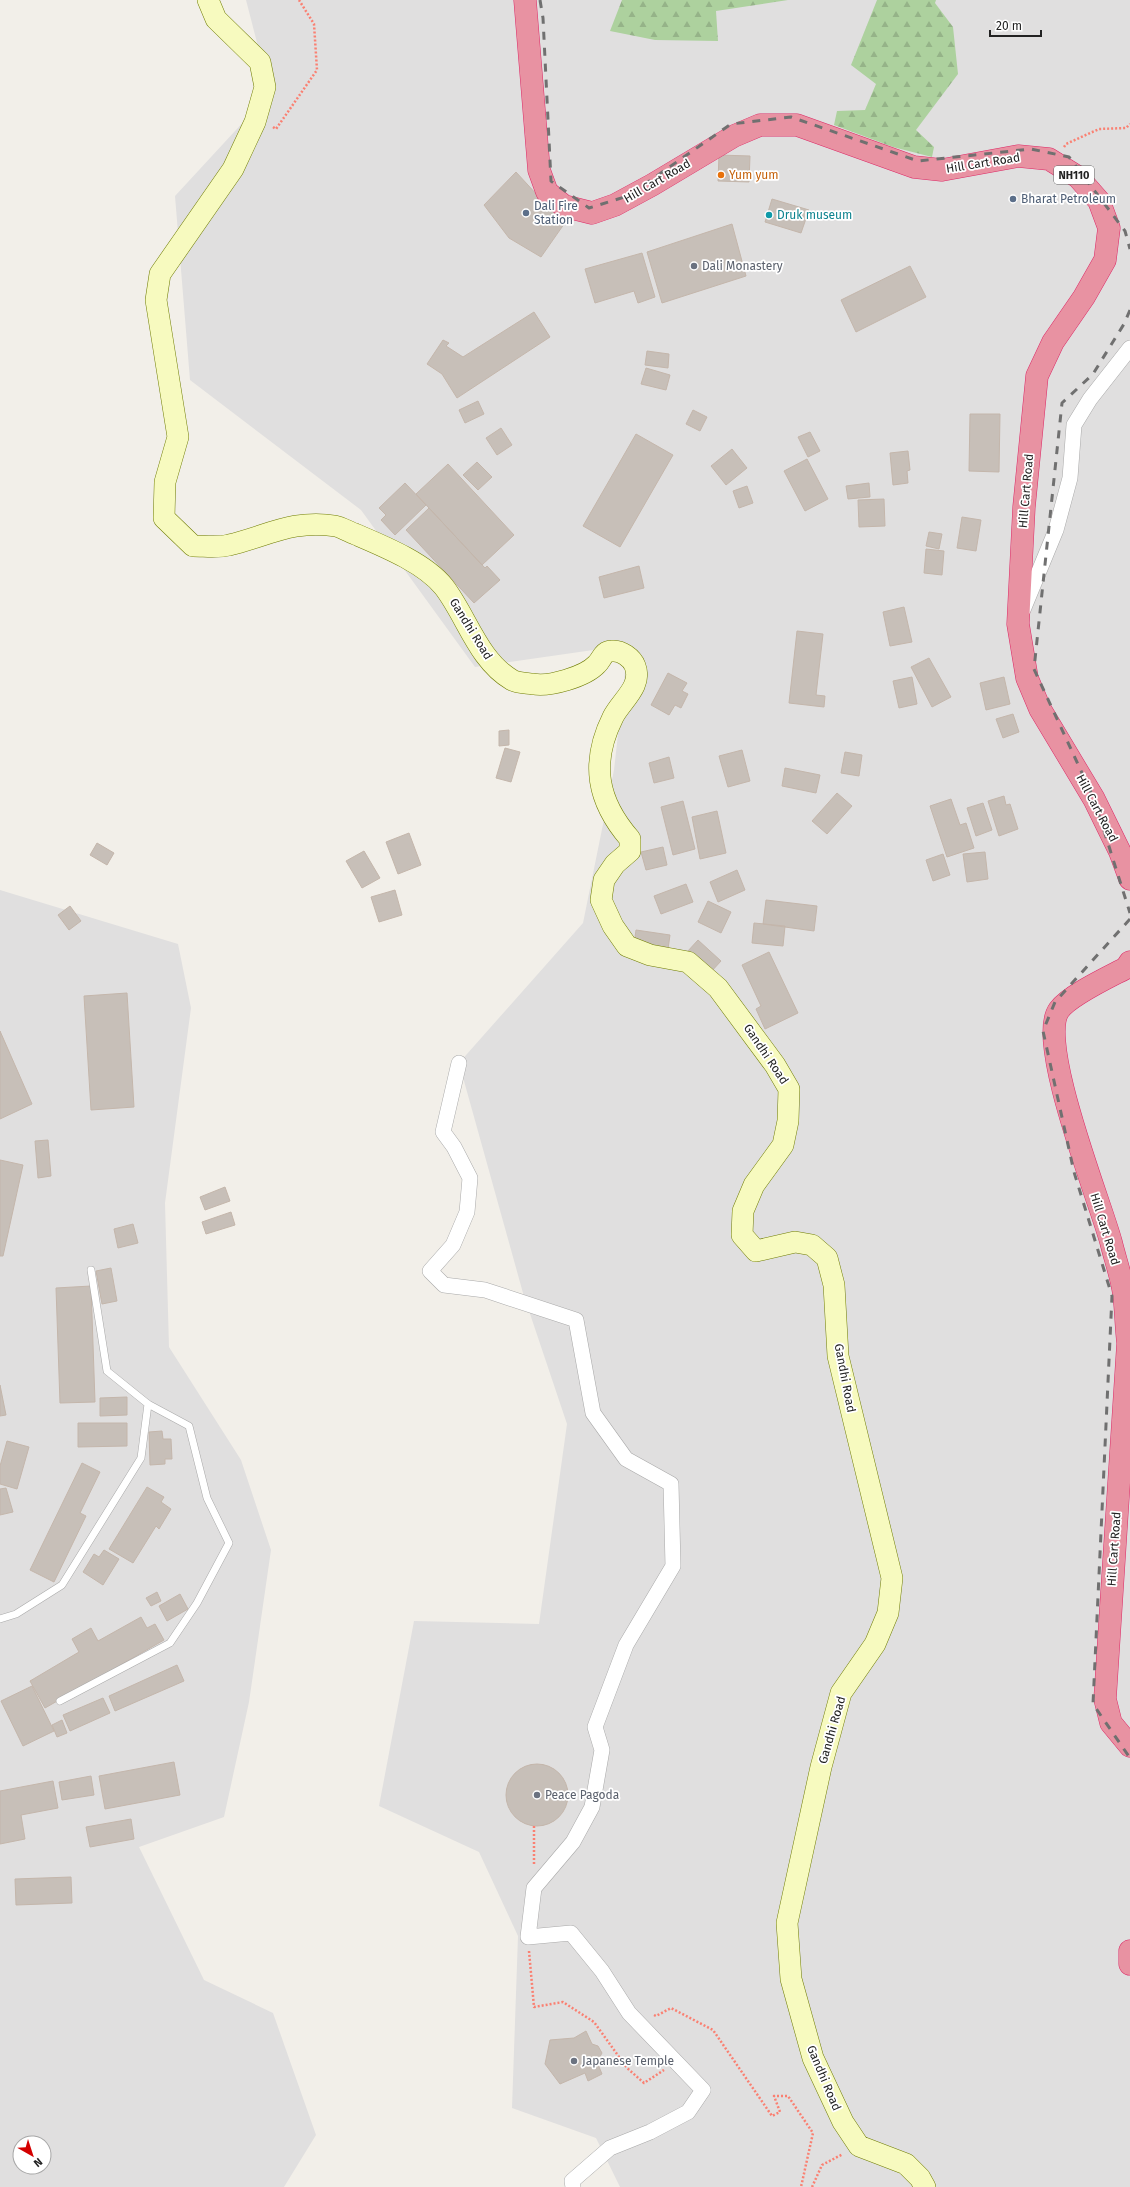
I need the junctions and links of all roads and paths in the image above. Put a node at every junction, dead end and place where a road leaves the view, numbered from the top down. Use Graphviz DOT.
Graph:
graph roads {
  1 [pos="208,0"];
  2 [pos="299,0"];
  3 [pos="525,0"];
  4 [pos="255,122"];
  5 [pos="1130,124"];
  6 [pos="1063,149"];
  7 [pos="1130,348"];
  8 [pos="1018,624"];
  9 [pos="1130,879"];
  10 [pos="1130,962"];
  11 [pos="459,1063"];
  12 [pos="91,1270"];
  13 [pos="148,1404"];
  14 [pos="0,1619"];
  15 [pos="60,1701"];
  16 [pos="1130,1746"];
  17 [pos="534,1826"];
  18 [pos="534,1856"];
  19 [pos="528,1937"];
  20 [pos="1130,1951"];
  21 [pos="1130,1964"];
  22 [pos="629,2013"];
  23 [pos="676,2062"];
  24 [pos="859,2146"];
  25 [pos="573,2187"];
  26 [pos="801,2187"];
  27 [pos="812,2187"];
  28 [pos="925,2187"];
  1 -- 4 [label="main road"];
  2 -- 4 [label="path"];
  3 -- 8 [label="highway, Hill Cart Road / NH110"];
  4 -- 24 [label="main road, Gandhi Road"];
  5 -- 6 [label="path"];
  7 -- 8 [label="street"];
  8 -- 9 [label="highway, Hill Cart Road / NH110"];
  10 -- 16 [label="highway, Hill Cart Road"];
  11 -- 19 [label="street"];
  12 -- 13 [label="lane"];
  13 -- 14 [label="lane"];
  13 -- 15 [label="lane"];
  17 -- 18 [label="path"];
  19 -- 22 [label="street"];
  19 -- 23 [label="path"];
  20 -- 21 [label="highway"];
  22 -- 23 [label="street"];
  22 -- 26 [label="path"];
  23 -- 25 [label="street"];
  24 -- 27 [label="path"];
  24 -- 28 [label="main road"];
}
